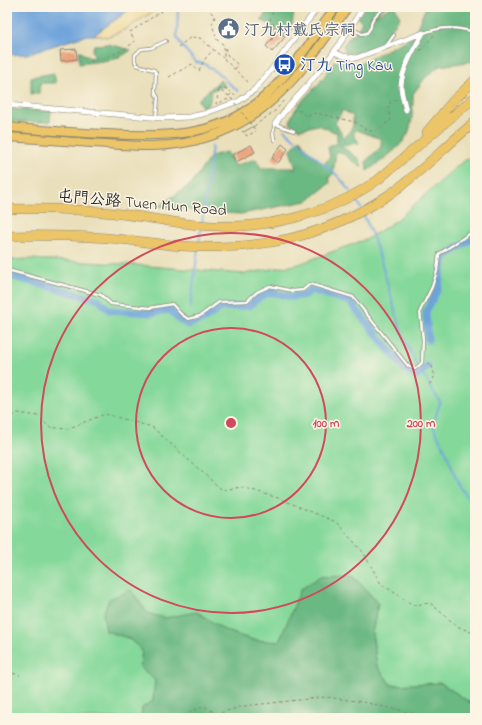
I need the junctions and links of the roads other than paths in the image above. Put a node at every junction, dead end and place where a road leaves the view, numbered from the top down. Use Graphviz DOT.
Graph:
graph roads {
  1 [pos="318,7"];
  2 [pos="336,7"];
  3 [pos="348,7"];
  4 [pos="363,7"];
  5 [pos="388,7"];
  6 [pos="351,28"];
  7 [pos="475,32"];
  8 [pos="423,33"];
  9 [pos="394,35"];
  10 [pos="166,41"];
  11 [pos="384,47"];
  12 [pos="334,52"];
  13 [pos="475,80"];
  14 [pos="475,97"];
  15 [pos="7,105"];
  16 [pos="406,110"];
  17 [pos="156,118"];
  18 [pos="441,121"];
  19 [pos="475,122"];
  20 [pos="275,124"];
  21 [pos="7,127"];
  22 [pos="294,131"];
  23 [pos="7,137"];
  24 [pos="274,140"];
  25 [pos="7,209"];
  26 [pos="475,230"];
  27 [pos="7,236"];
  28 [pos="7,270"];
  1 -- 17 [label="street"];
  2 -- 21 [label="main road"];
  3 -- 23 [label="main road"];
  4 -- 6 [label="street"];
  5 -- 6 [label="lane"];
  6 -- 12 [label="street"];
  7 -- 8 [label="lane"];
  8 -- 11 [label="street"];
  8 -- 16 [label="street"];
  9 -- 11 [label="lane"];
  10 -- 17 [label="lane"];
  11 -- 12 [label="street"];
  12 -- 20 [label="street"];
  13 -- 18 [label="highway"];
  14 -- 18 [label="highway"];
  15 -- 17 [label="street"];
  18 -- 25 [label="highway, 屯門公路 Tuen Mun Road"];
  19 -- 27 [label="highway"];
  20 -- 22 [label="lane"];
  20 -- 24 [label="lane"];
  26 -- 28 [label="lane"];
}
